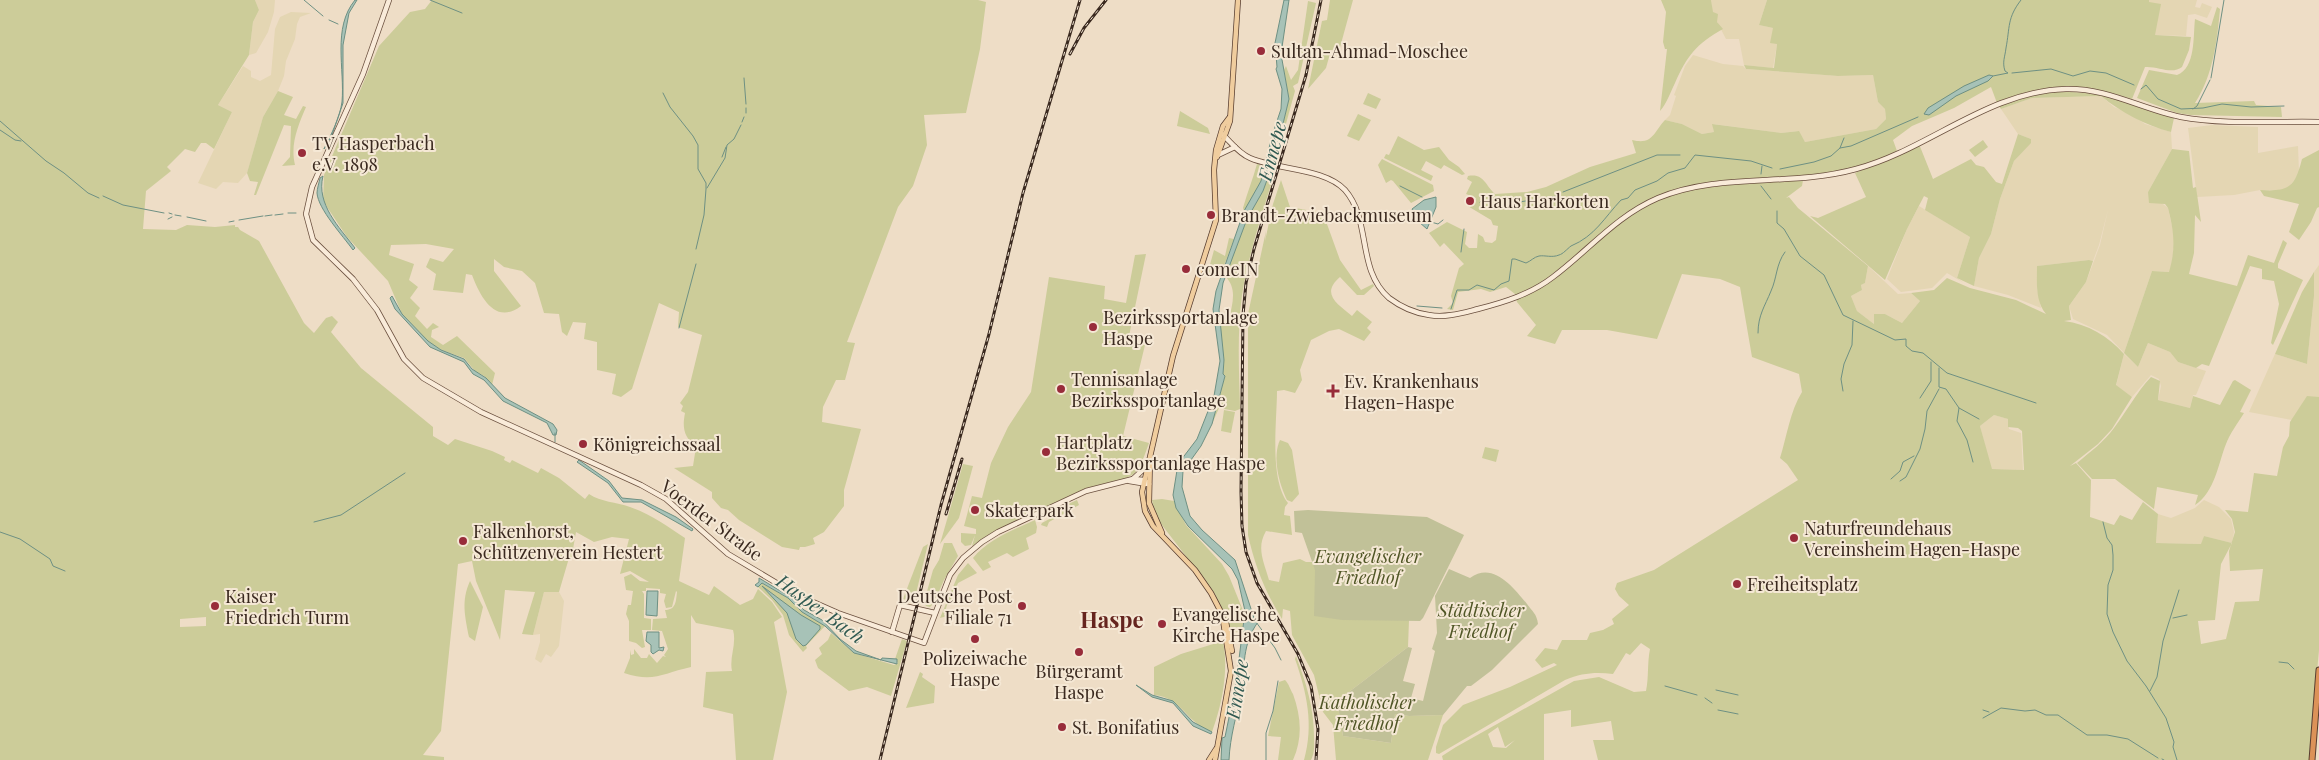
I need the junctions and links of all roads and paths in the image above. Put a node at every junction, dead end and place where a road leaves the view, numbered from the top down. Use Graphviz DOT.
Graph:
graph roads {
  1 [pos="389,0"];
  2 [pos="1238,0"];
  3 [pos="2319,122"];
  4 [pos="1223,135"];
  5 [pos="1235,147"];
  6 [pos="1218,154"];
  7 [pos="1215,160"];
  8 [pos="1150,456"];
  9 [pos="1147,466"];
  10 [pos="1131,480"];
  11 [pos="1145,483"];
  12 [pos="1153,515"];
  13 [pos="1148,518"];
  14 [pos="1162,535"];
  15 [pos="935,613"];
  16 [pos="892,632"];
  17 [pos="2319,670"];
  18 [pos="1216,749"];
  19 [pos="1209,760"];
  20 [pos="1215,760"];
  21 [pos="2312,760"];
  1 -- 16 [label="main road, Voerder Straße"];
  2 -- 4 [label="main road"];
  3 -- 5 [label="main road"];
  4 -- 5 [label="main road"];
  4 -- 6 [label="main road"];
  4 -- 7 [label="main road"];
  5 -- 6 [label="main road"];
  6 -- 7 [label="main road"];
  7 -- 8 [label="main road"];
  8 -- 9 [label="main road"];
  8 -- 11 [label="main road"];
  9 -- 10 [label="main road"];
  9 -- 11 [label="main road"];
  10 -- 11 [label="main road"];
  10 -- 15 [label="main road"];
  11 -- 12 [label="main road"];
  11 -- 13 [label="main road"];
  12 -- 13 [label="main road"];
  12 -- 14 [label="main road"];
  13 -- 14 [label="main road"];
  14 -- 18 [label="main road"];
  15 -- 16 [label="main road"];
  15 -- 16 [label="main road, Voerder Straße"];
  17 -- 21 [label="highway"];
  18 -- 19 [label="main road"];
  18 -- 20 [label="main road"];
}
